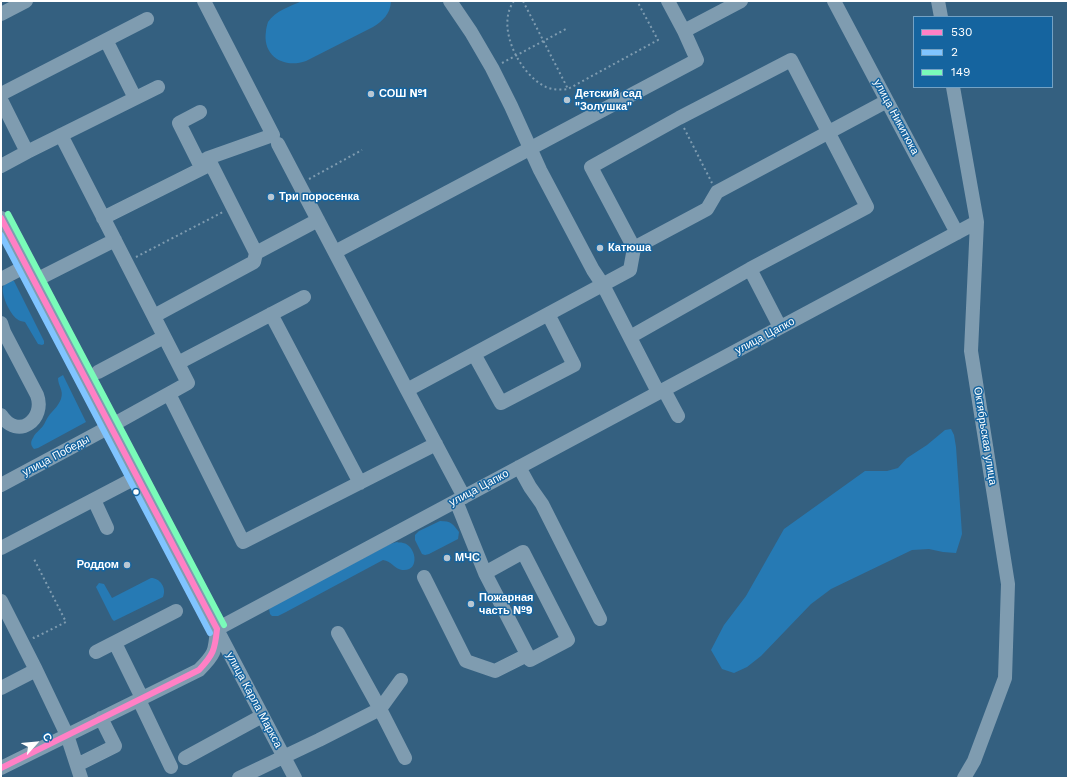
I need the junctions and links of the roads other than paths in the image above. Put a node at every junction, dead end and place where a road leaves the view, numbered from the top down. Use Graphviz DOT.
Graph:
graph roads {
  1 [pos="26,1"];
  2 [pos="204,1"];
  3 [pos="450,1"];
  4 [pos="668,1"];
  5 [pos="742,1"];
  6 [pos="834,1"];
  7 [pos="938,1"];
  8 [pos="1,14"];
  9 [pos="941,16"];
  10 [pos="147,20"];
  11 [pos="684,31"];
  12 [pos="106,40"];
  13 [pos="158,87"];
  14 [pos="953,88"];
  15 [pos="1,94"];
  16 [pos="135,98"];
  17 [pos="1,100"];
  18 [pos="887,100"];
  19 [pos="200,112"];
  20 [pos="828,132"];
  21 [pos="61,135"];
  22 [pos="278,144"];
  23 [pos="531,149"];
  24 [pos="27,152"];
  25 [pos="209,161"];
  26 [pos="1,166"];
  27 [pos="1,218"];
  28 [pos="103,218"];
  29 [pos="318,220"];
  30 [pos="977,222"];
  31 [pos="958,232"];
  32 [pos="115,240"];
  33 [pos="634,248"];
  34 [pos="335,252"];
  35 [pos="256,253"];
  36 [pos="26,266"];
  37 [pos="750,269"];
  38 [pos="1,279"];
  39 [pos="34,281"];
  40 [pos="603,285"];
  41 [pos="304,297"];
  42 [pos="271,314"];
  43 [pos="548,314"];
  44 [pos="154,316"];
  45 [pos="780,327"];
  46 [pos="2,328"];
  47 [pos="164,337"];
  48 [pos="630,337"];
  49 [pos="474,354"];
  50 [pos="178,363"];
  51 [pos="98,372"];
  52 [pos="406,390"];
  53 [pos="661,391"];
  54 [pos="169,394"];
  55 [pos="1,415"];
  56 [pos="678,416"];
  57 [pos="111,426"];
  58 [pos="436,444"];
  59 [pos="519,467"];
  60 [pos="137,477"];
  61 [pos="360,483"];
  62 [pos="1,485"];
  63 [pos="460,499"];
  64 [pos="94,500"];
  65 [pos="108,528"];
  66 [pos="1,548"];
  67 [pos="485,573"];
  68 [pos="424,577"];
  69 [pos="1,601"];
  70 [pos="176,611"];
  71 [pos="600,619"];
  72 [pos="217,629"];
  73 [pos="338,634"];
  74 [pos="115,643"];
  75 [pos="96,652"];
  76 [pos="527,655"];
  77 [pos="36,670"];
  78 [pos="199,670"];
  79 [pos="239,672"];
  80 [pos="401,680"];
  81 [pos="1,688"];
  82 [pos="140,699"];
  83 [pos="380,709"];
  84 [pos="262,716"];
  85 [pos="101,718"];
  86 [pos="67,735"];
  87 [pos="283,756"];
  88 [pos="185,758"];
  89 [pos="405,758"];
  90 [pos="171,767"];
  91 [pos="1,768"];
  92 [pos="79,771"];
  93 [pos="239,778"];
  94 [pos="295,778"];
  95 [pos="964,778"];
  1 -- 8 [label="street"];
  2 -- 25 [label="street"];
  3 -- 23 [label="street"];
  4 -- 11 [label="street"];
  5 -- 11 [label="street"];
  6 -- 18 [label="street, улица Никитюка"];
  7 -- 9 [label="street"];
  10 -- 12 [label="street"];
  11 -- 23 [label="street"];
  12 -- 15 [label="street"];
  12 -- 16 [label="street"];
  13 -- 16 [label="street"];
  14 -- 30 [label="street, Октябрьская улица"];
  16 -- 21 [label="street"];
  17 -- 24 [label="street"];
  18 -- 20 [label="street"];
  18 -- 31 [label="street, улица Никитюка"];
  19 -- 25 [label="street"];
  20 -- 33 [label="street"];
  20 -- 33 [label="street"];
  20 -- 37 [label="street"];
  21 -- 24 [label="street"];
  21 -- 28 [label="street"];
  22 -- 29 [label="street"];
  23 -- 34 [label="street"];
  23 -- 40 [label="street"];
  24 -- 26 [label="street"];
  25 -- 28 [label="street"];
  25 -- 35 [label="street"];
  27 -- 36 [label="street, улица Карла Маркса"];
  28 -- 32 [label="street"];
  29 -- 34 [label="street"];
  29 -- 35 [label="street"];
  30 -- 31 [label="street, улица Цапко"];
  30 -- 95 [label="street, Октябрьская улица"];
  31 -- 45 [label="street, улица Цапко"];
  32 -- 39 [label="street"];
  32 -- 44 [label="street"];
  33 -- 40 [label="street"];
  34 -- 52 [label="street"];
  35 -- 44 [label="street"];
  36 -- 38 [label="street"];
  36 -- 39 [label="street, улица Карла Маркса"];
  37 -- 45 [label="street"];
  37 -- 48 [label="street"];
  39 -- 57 [label="street, улица Карла Маркса"];
  40 -- 43 [label="street"];
  40 -- 48 [label="street"];
  41 -- 42 [label="street"];
  42 -- 50 [label="street"];
  42 -- 61 [label="street"];
  43 -- 49 [label="street"];
  43 -- 49 [label="street"];
  44 -- 47 [label="street"];
  45 -- 53 [label="street, улица Цапко"];
  46 -- 55 [label="street"];
  47 -- 50 [label="street"];
  47 -- 51 [label="street"];
  48 -- 53 [label="street"];
  49 -- 52 [label="street"];
  50 -- 54 [label="street, улица Победы"];
  52 -- 58 [label="street"];
  53 -- 56 [label="street"];
  53 -- 59 [label="street, улица Цапко"];
  54 -- 57 [label="street, улица Победы"];
  54 -- 61 [label="street"];
  57 -- 60 [label="street, улица Карла Маркса"];
  57 -- 62 [label="street, улица Победы"];
  58 -- 61 [label="street"];
  58 -- 63 [label="street"];
  59 -- 63 [label="street, улица Цапко"];
  59 -- 71 [label="street"];
  60 -- 64 [label="street"];
  60 -- 72 [label="street, улица Карла Маркса"];
  63 -- 67 [label="street"];
  63 -- 72 [label="street, улица Цапко"];
  64 -- 65 [label="street"];
  64 -- 66 [label="street"];
  67 -- 76 [label="street"];
  67 -- 76 [label="street"];
  68 -- 76 [label="street"];
  69 -- 77 [label="street"];
  70 -- 74 [label="street"];
  72 -- 78 [label="street"];
  72 -- 79 [label="street, улица Карла Маркса"];
  73 -- 83 [label="street"];
  74 -- 75 [label="street"];
  74 -- 82 [label="street"];
  77 -- 81 [label="street"];
  77 -- 86 [label="street"];
  78 -- 79 [label="street"];
  78 -- 82 [label="street"];
  79 -- 84 [label="street, улица Карла Маркса"];
  80 -- 83 [label="street"];
  82 -- 85 [label="street"];
  82 -- 90 [label="street"];
  83 -- 87 [label="street"];
  83 -- 89 [label="street"];
  84 -- 87 [label="street, улица Карла Маркса"];
  84 -- 88 [label="street"];
  85 -- 86 [label="street"];
  85 -- 92 [label="street"];
  86 -- 91 [label="street"];
  86 -- 92 [label="street"];
  87 -- 93 [label="street"];
  87 -- 94 [label="street, улица Карла Маркса"];
}
